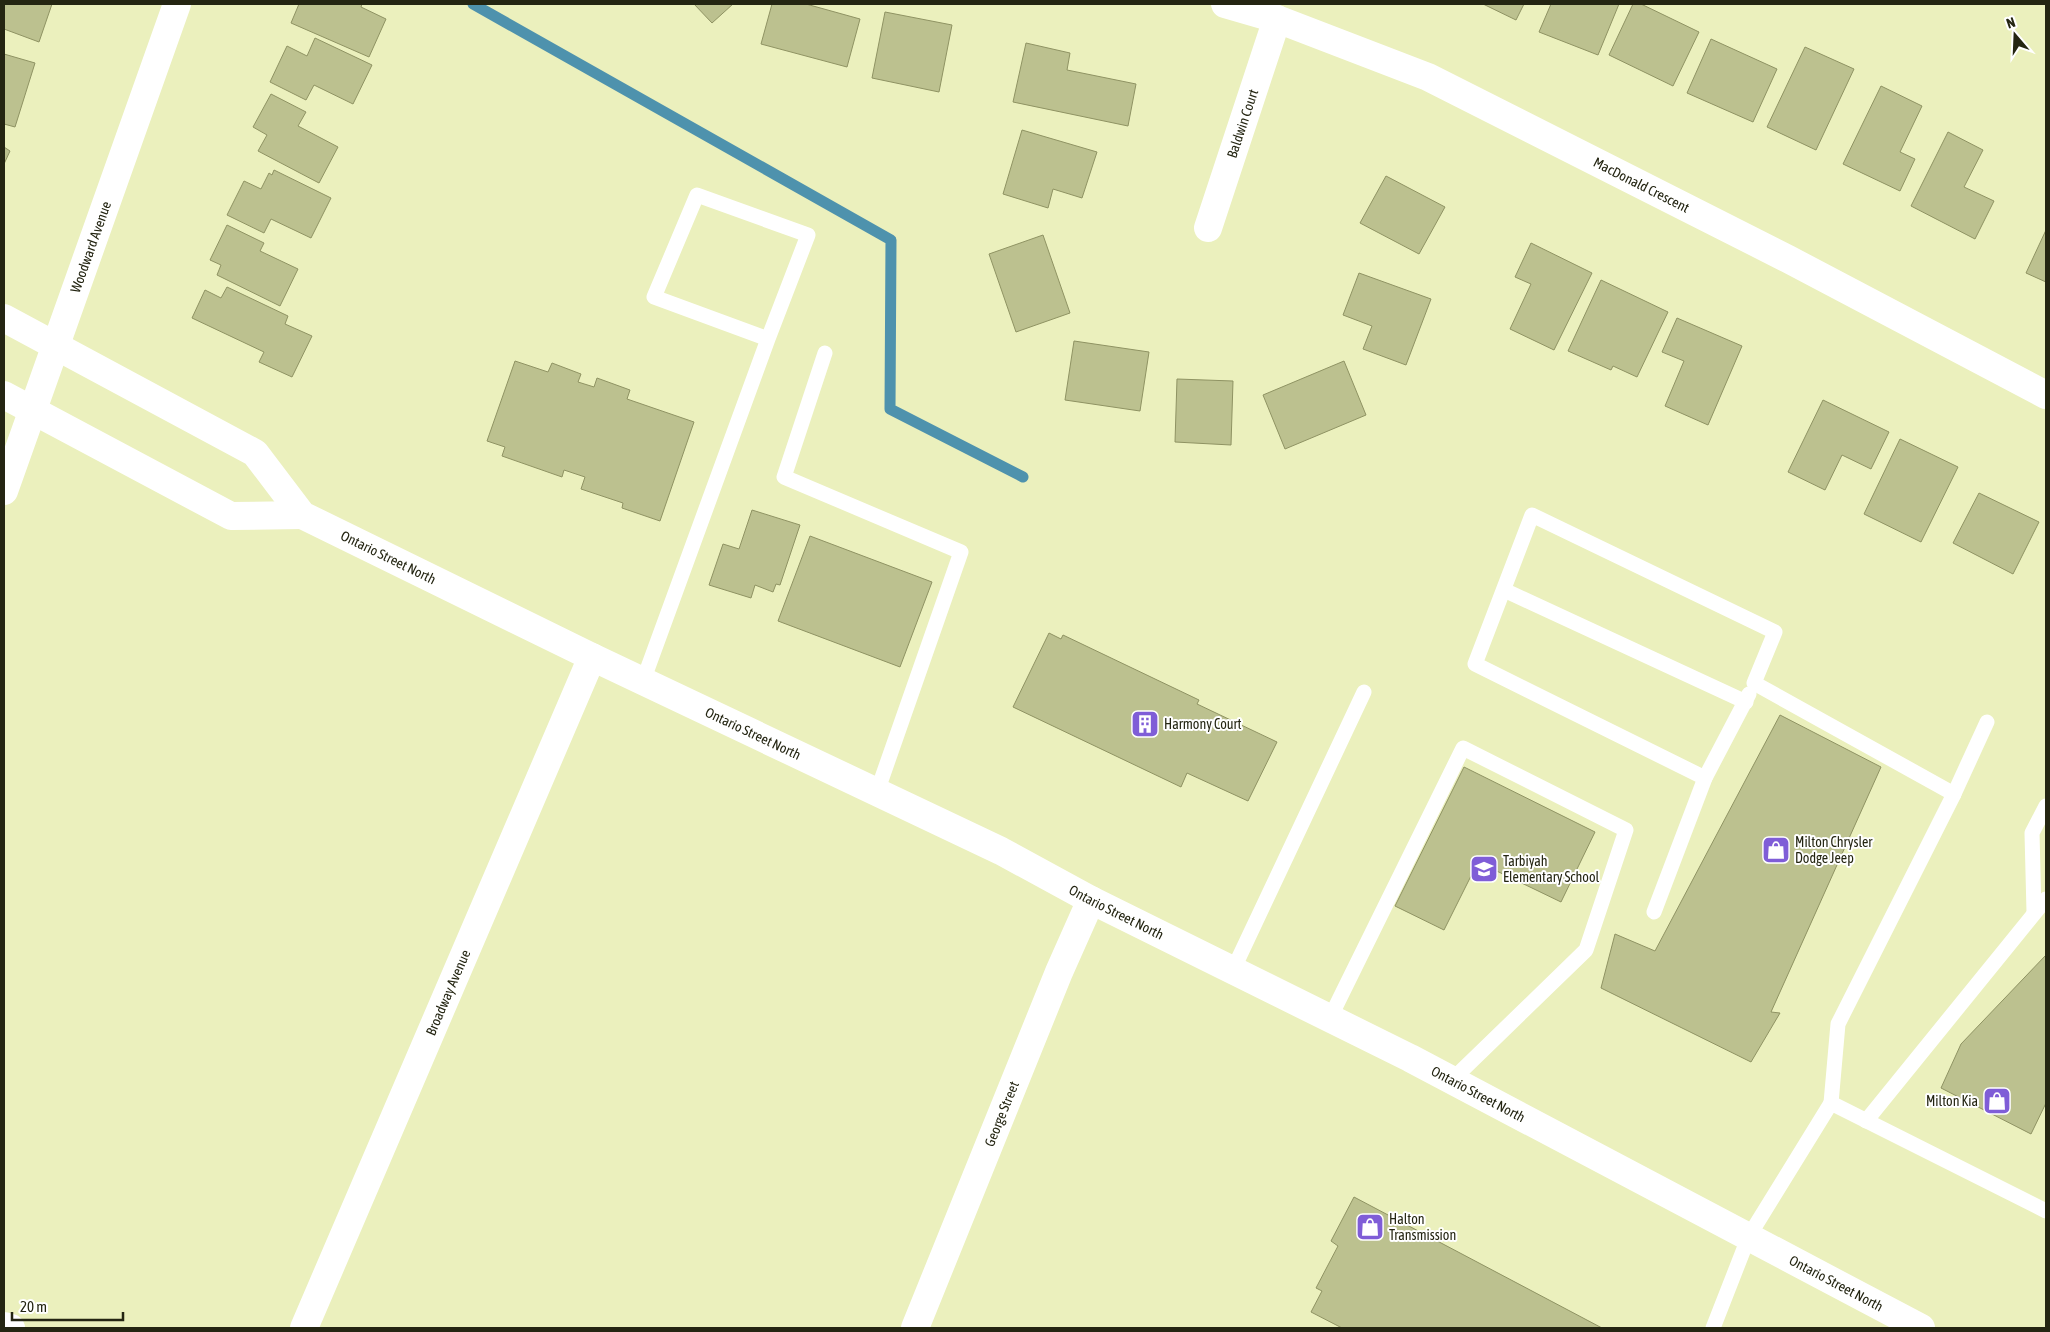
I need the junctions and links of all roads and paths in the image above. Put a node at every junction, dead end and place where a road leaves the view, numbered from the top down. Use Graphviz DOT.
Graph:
graph roads {
  1 [pos="177,4"];
  2 [pos="1225,4"];
  3 [pos="1277,19"];
  4 [pos="1208,228"];
  5 [pos="4,318"];
  6 [pos="768,339"];
  7 [pos="56,345"];
  8 [pos="825,353"];
  9 [pos="4,395"];
  10 [pos="2046,395"];
  11 [pos="32,411"];
  12 [pos="4,491"];
  13 [pos="302,515"];
  14 [pos="1504,590"];
  15 [pos="592,657"];
  16 [pos="643,681"];
  17 [pos="1754,683"];
  18 [pos="1364,692"];
  19 [pos="1746,702"];
  20 [pos="1987,722"];
  21 [pos="1705,778"];
  22 [pos="877,792"];
  23 [pos="1954,794"];
  24 [pos="2046,806"];
  25 [pos="2046,899"];
  26 [pos="1091,900"];
  27 [pos="1654,912"];
  28 [pos="2034,912"];
  29 [pos="1233,970"];
  30 [pos="1330,1018"];
  31 [pos="1452,1080"];
  32 [pos="1831,1103"];
  33 [pos="1866,1120"];
  34 [pos="2046,1211"];
  35 [pos="1749,1236"];
  36 [pos="4,1326"];
  37 [pos="11,1328"];
  38 [pos="304,1328"];
  39 [pos="915,1328"];
  40 [pos="1713,1328"];
  41 [pos="1921,1328"];
  1 -- 7 [label="street, Woodward Avenue"];
  2 -- 3 [label="street, MacDonald Crescent"];
  3 -- 4 [label="street, Baldwin Court"];
  3 -- 10 [label="street, MacDonald Crescent"];
  5 -- 7 [label="street, Ontario Street North"];
  6 -- 6 [label="lane"];
  6 -- 16 [label="lane"];
  7 -- 11 [label="street, Woodward Avenue"];
  7 -- 13 [label="street, Ontario Street North"];
  8 -- 22 [label="lane"];
  9 -- 11 [label="street, Ontario Street North"];
  11 -- 12 [label="street, Woodward Avenue"];
  11 -- 13 [label="street, Ontario Street North"];
  13 -- 15 [label="street, Ontario Street North"];
  14 -- 17 [label="lane"];
  14 -- 19 [label="lane"];
  14 -- 21 [label="lane"];
  15 -- 16 [label="street, Ontario Street North"];
  15 -- 38 [label="street, Broadway Avenue"];
  16 -- 22 [label="street, Ontario Street North"];
  17 -- 19 [label="lane"];
  17 -- 23 [label="lane"];
  18 -- 29 [label="lane"];
  19 -- 21 [label="lane"];
  20 -- 23 [label="lane"];
  21 -- 27 [label="lane"];
  22 -- 26 [label="street, Ontario Street North"];
  23 -- 32 [label="lane"];
  24 -- 28 [label="lane"];
  25 -- 28 [label="lane"];
  26 -- 29 [label="street, Ontario Street North"];
  26 -- 39 [label="street, George Street"];
  28 -- 33 [label="lane"];
  29 -- 30 [label="street, Ontario Street North"];
  30 -- 31 [label="street, Ontario Street North"];
  30 -- 31 [label="lane"];
  31 -- 35 [label="street, Ontario Street North"];
  32 -- 33 [label="lane"];
  32 -- 35 [label="lane"];
  33 -- 34 [label="lane"];
  35 -- 40 [label="lane"];
  35 -- 41 [label="street, Ontario Street North"];
  36 -- 37 [label="street"];
}
